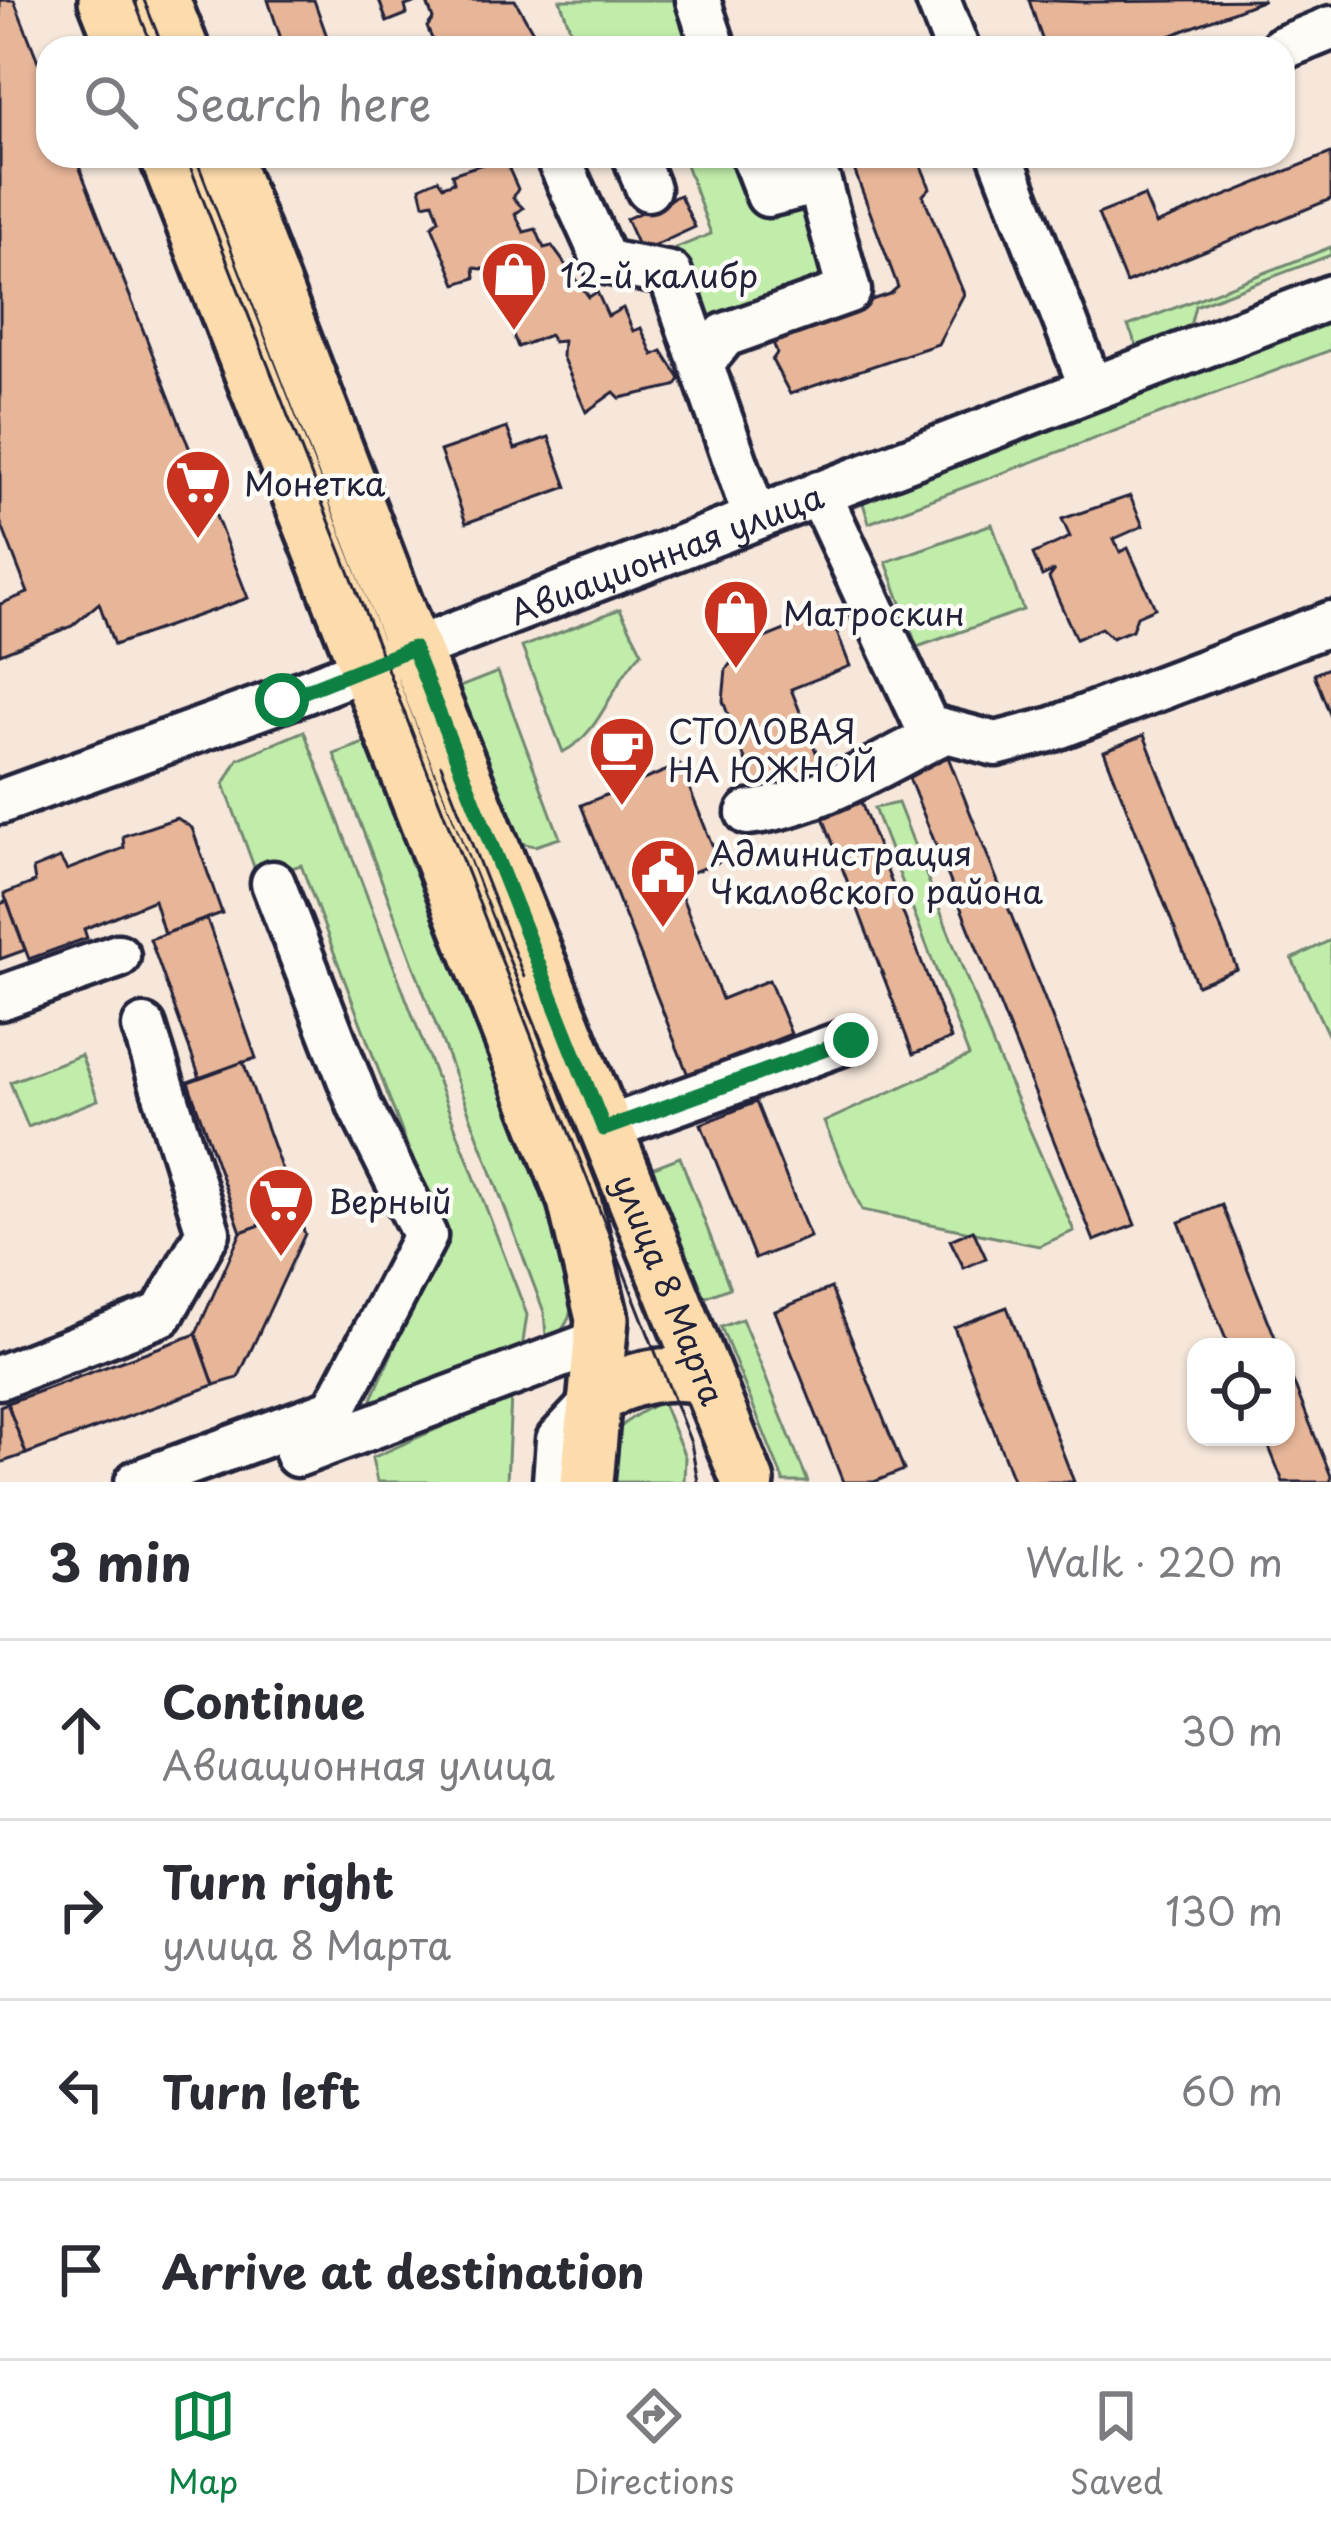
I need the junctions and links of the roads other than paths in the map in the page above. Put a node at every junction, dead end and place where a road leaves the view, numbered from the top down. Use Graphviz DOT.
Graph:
graph roads {
  1 [pos="105,0"];
  2 [pos="163,0"];
  3 [pos="698,0"];
  4 [pos="938,0"];
  5 [pos="1331,28"];
  6 [pos="119,36"];
  7 [pos="177,36"];
  8 [pos="709,36"];
  9 [pos="952,36"];
  10 [pos="1295,43"];
  11 [pos="171,168"];
  12 [pos="229,168"];
  13 [pos="562,168"];
  14 [pos="758,168"];
  15 [pos="1009,168"];
  16 [pos="1331,297"];
  17 [pos="702,363"];
  18 [pos="1090,385"];
  19 [pos="819,493"];
  20 [pos="755,518"];
  21 [pos="1331,623"];
  22 [pos="413,648"];
  23 [pos="365,668"];
  24 [pos="944,732"];
  25 [pos="0,802"];
  26 [pos="748,813"];
  27 [pos="273,883"];
  28 [pos="118,956"];
  29 [pos="0,998"];
  30 [pos="144,1028"];
  31 [pos="851,1040"];
  32 [pos="604,1129"];
  33 [pos="600,1341"];
  34 [pos="0,1377"];
  35 [pos="706,1378"];
  36 [pos="594,1402"];
  37 [pos="137,1482"];
  38 [pos="222,1482"];
  39 [pos="555,1482"];
  40 [pos="587,1482"];
  41 [pos="748,1482"];
  1 -- 6 [label="main road"];
  2 -- 7 [label="main road"];
  3 -- 8 [label="street"];
  4 -- 9 [label="street"];
  5 -- 10 [label="street"];
  11 -- 23 [label="main road, улица 8 Марта"];
  12 -- 22 [label="main road, улица 8 Марта"];
  13 -- 17 [label="street"];
  14 -- 17 [label="street"];
  15 -- 18 [label="street"];
  16 -- 18 [label="street, Авиационная улица"];
  17 -- 20 [label="street"];
  18 -- 19 [label="street, Авиационная улица"];
  19 -- 20 [label="street, Авиационная улица"];
  19 -- 24 [label="street"];
  20 -- 22 [label="street, Авиационная улица"];
  21 -- 24 [label="street"];
  22 -- 23 [label="street, Авиационная улица"];
  22 -- 32 [label="main road, улица 8 Марта"];
  23 -- 25 [label="street, Авиационная улица"];
  23 -- 33 [label="main road, улица 8 Марта"];
  24 -- 26 [label="street"];
  27 -- 37 [label="street"];
  28 -- 29 [label="street"];
  30 -- 34 [label="street"];
  31 -- 32 [label="street"];
  32 -- 35 [label="main road, улица 8 Марта"];
  33 -- 36 [label="main road, улица 8 Марта"];
  33 -- 38 [label="street"];
  35 -- 36 [label="main road"];
  35 -- 41 [label="main road, улица 8 Марта"];
  36 -- 39 [label="street"];
  36 -- 40 [label="main road, улица 8 Марта"];
}
